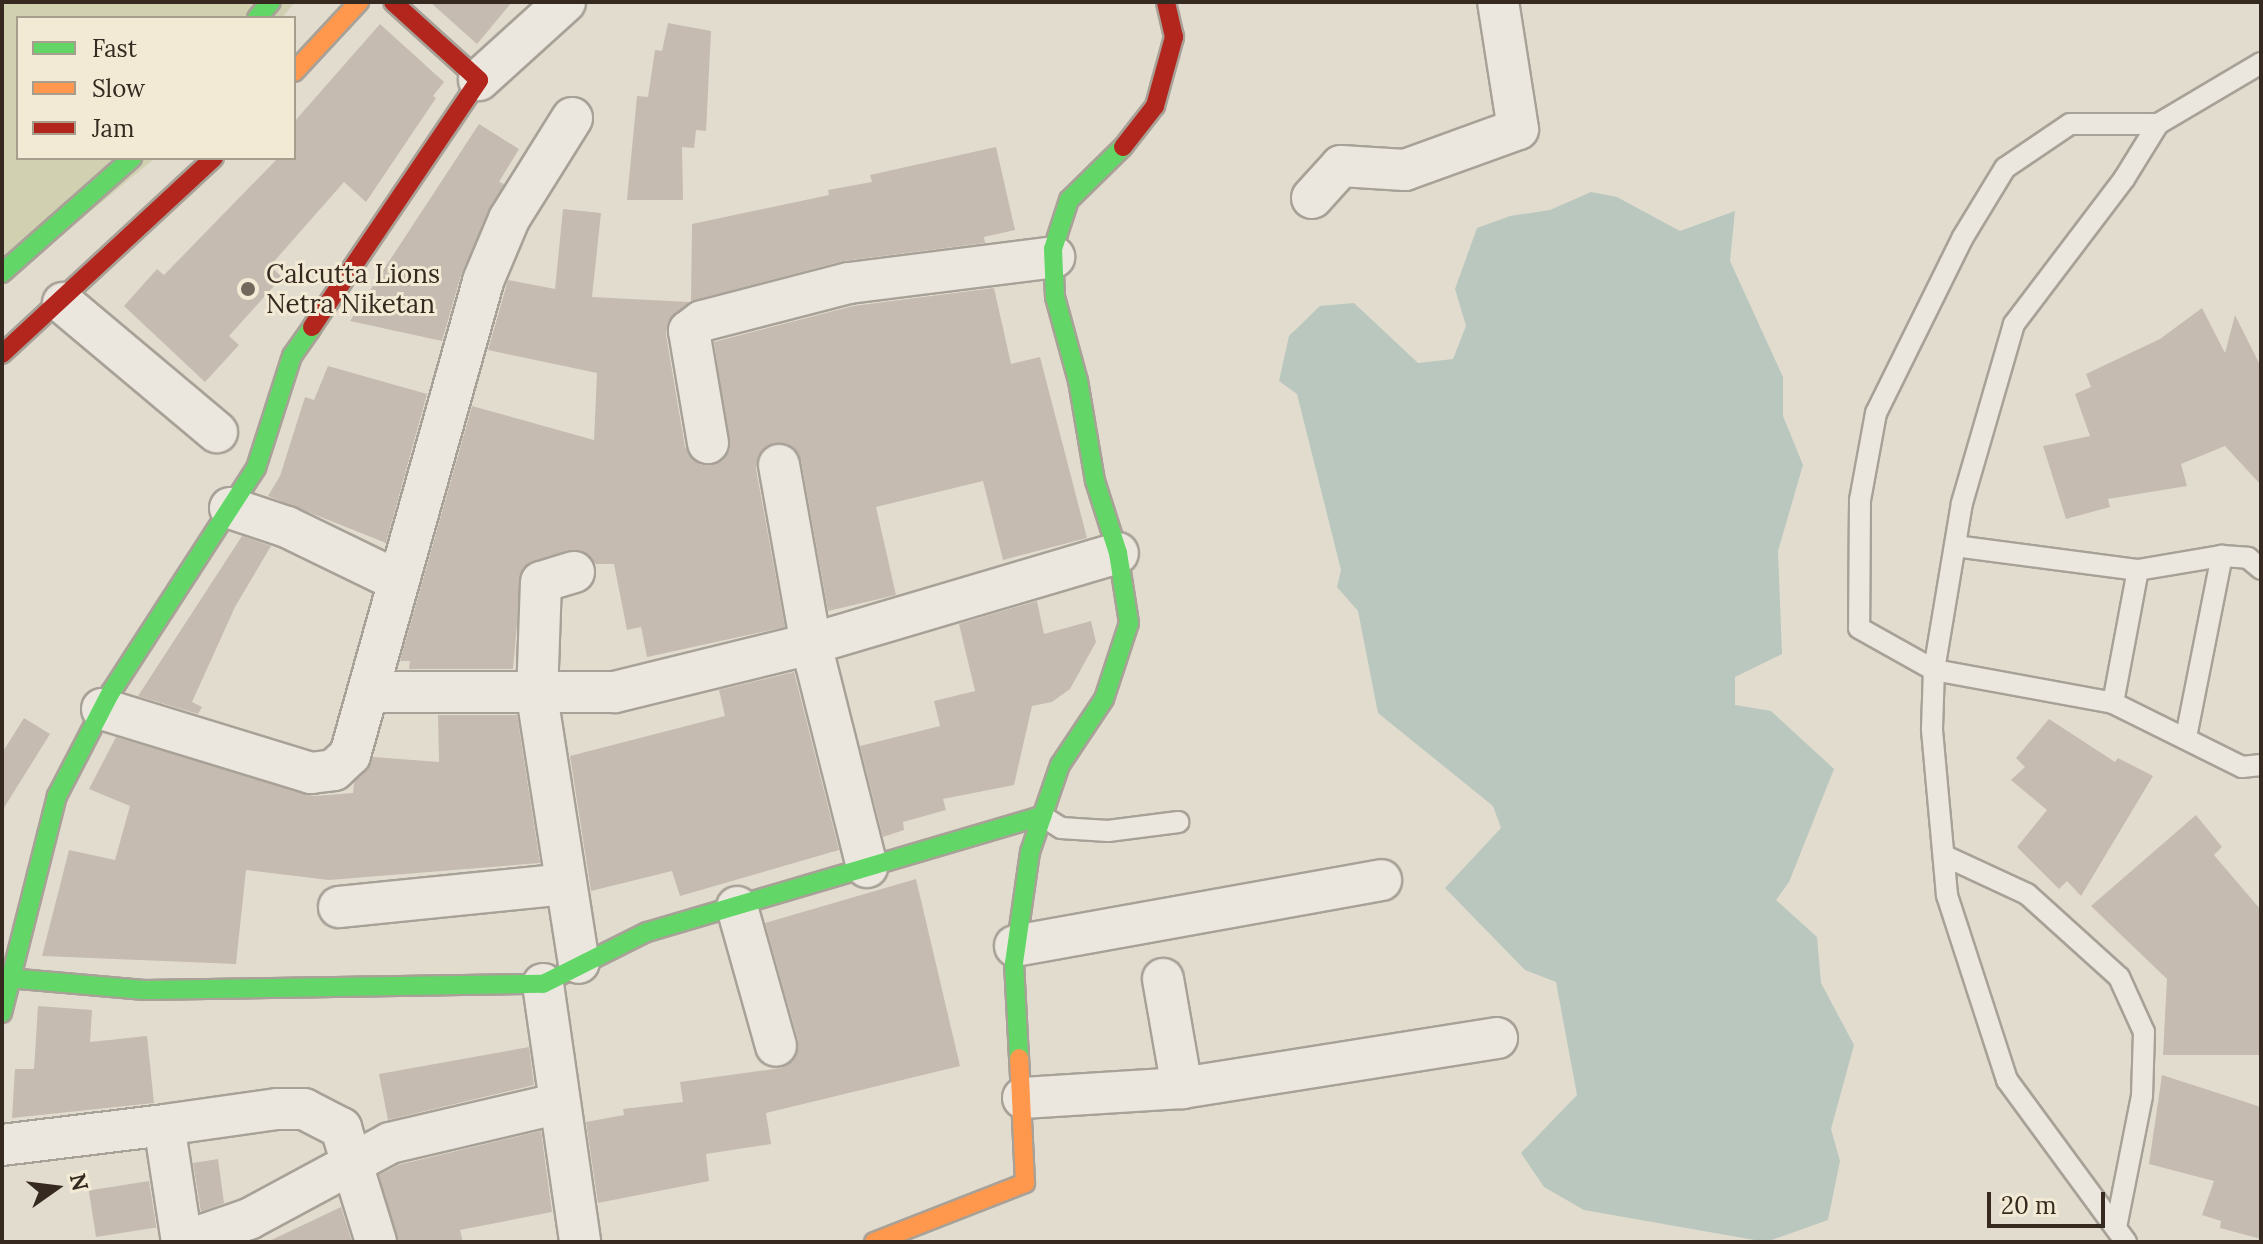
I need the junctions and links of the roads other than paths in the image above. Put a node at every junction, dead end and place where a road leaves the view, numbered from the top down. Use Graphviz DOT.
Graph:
graph roads {
  1 [pos="359,2"];
  2 [pos="393,2"];
  3 [pos="565,2"];
  4 [pos="1166,2"];
  5 [pos="1498,2"];
  6 [pos="2261,63"];
  7 [pos="296,70"];
  8 [pos="479,80"];
  9 [pos="572,118"];
  10 [pos="2158,124"];
  11 [pos="130,160"];
  12 [pos="212,160"];
  13 [pos="1312,198"];
  14 [pos="1054,257"];
  15 [pos="2,273"];
  16 [pos="63,303"];
  17 [pos="2,354"];
  18 [pos="217,432"];
  19 [pos="708,443"];
  20 [pos="779,465"];
  21 [pos="230,508"];
  22 [pos="1955,546"];
  23 [pos="1118,553"];
  24 [pos="2222,556"];
  25 [pos="2261,569"];
  26 [pos="2138,570"];
  27 [pos="574,572"];
  28 [pos="398,581"];
  29 [pos="811,644"];
  30 [pos="1934,670"];
  31 [pos="371,692"];
  32 [pos="537,696"];
  33 [pos="2113,703"];
  34 [pos="102,709"];
  35 [pos="2186,737"];
  36 [pos="2261,765"];
  37 [pos="1042,816"];
  38 [pos="1178,822"];
  39 [pos="1945,856"];
  40 [pos="867,867"];
  41 [pos="1381,880"];
  42 [pos="565,884"];
  43 [pos="339,907"];
  44 [pos="737,907"];
  45 [pos="1015,946"];
  46 [pos="579,963"];
  47 [pos="8,978"];
  48 [pos="1163,979"];
  49 [pos="543,984"];
  50 [pos="2,1013"];
  51 [pos="1497,1038"];
  52 [pos="776,1046"];
  53 [pos="1182,1088"];
  54 [pos="1023,1098"];
  55 [pos="556,1104"];
  56 [pos="164,1125"];
  57 [pos="2,1145"];
  58 [pos="353,1158"];
  59 [pos="2121,1235"];
  60 [pos="183,1242"];
  61 [pos="376,1242"];
  62 [pos="580,1242"];
  63 [pos="874,1242"];
  1 -- 7 [label="street"];
  2 -- 8 [label="street"];
  3 -- 8 [label="street"];
  4 -- 14 [label="street"];
  5 -- 13 [label="street"];
  6 -- 10 [label="lane"];
  8 -- 21 [label="street"];
  9 -- 28 [label="street"];
  10 -- 22 [label="lane"];
  10 -- 30 [label="lane"];
  11 -- 15 [label="street"];
  12 -- 16 [label="street"];
  14 -- 19 [label="street"];
  14 -- 23 [label="street"];
  16 -- 17 [label="street"];
  16 -- 18 [label="street"];
  20 -- 29 [label="street"];
  21 -- 28 [label="street"];
  21 -- 34 [label="street"];
  22 -- 26 [label="lane"];
  22 -- 30 [label="lane"];
  23 -- 29 [label="street"];
  23 -- 37 [label="street"];
  24 -- 25 [label="lane"];
  24 -- 26 [label="lane"];
  24 -- 35 [label="lane"];
  26 -- 33 [label="lane"];
  27 -- 32 [label="street"];
  28 -- 31 [label="street"];
  29 -- 32 [label="street"];
  29 -- 40 [label="street"];
  30 -- 33 [label="lane"];
  30 -- 39 [label="lane"];
  31 -- 32 [label="street"];
  31 -- 34 [label="street"];
  32 -- 42 [label="street"];
  33 -- 35 [label="lane"];
  34 -- 47 [label="street"];
  35 -- 36 [label="lane"];
  37 -- 38 [label="lane"];
  37 -- 40 [label="street"];
  37 -- 45 [label="street"];
  39 -- 59 [label="lane"];
  39 -- 59 [label="lane"];
  40 -- 44 [label="street"];
  41 -- 45 [label="street"];
  42 -- 43 [label="street"];
  42 -- 46 [label="street"];
  44 -- 46 [label="street"];
  44 -- 52 [label="street"];
  45 -- 54 [label="street"];
  46 -- 49 [label="street"];
  47 -- 49 [label="street"];
  47 -- 50 [label="street"];
  48 -- 53 [label="street"];
  49 -- 55 [label="street"];
  51 -- 53 [label="street"];
  53 -- 54 [label="street"];
  54 -- 63 [label="street"];
  55 -- 58 [label="street"];
  55 -- 62 [label="street"];
  56 -- 57 [label="street"];
  56 -- 58 [label="street"];
  56 -- 60 [label="street"];
  58 -- 60 [label="street"];
  58 -- 61 [label="street"];
}
